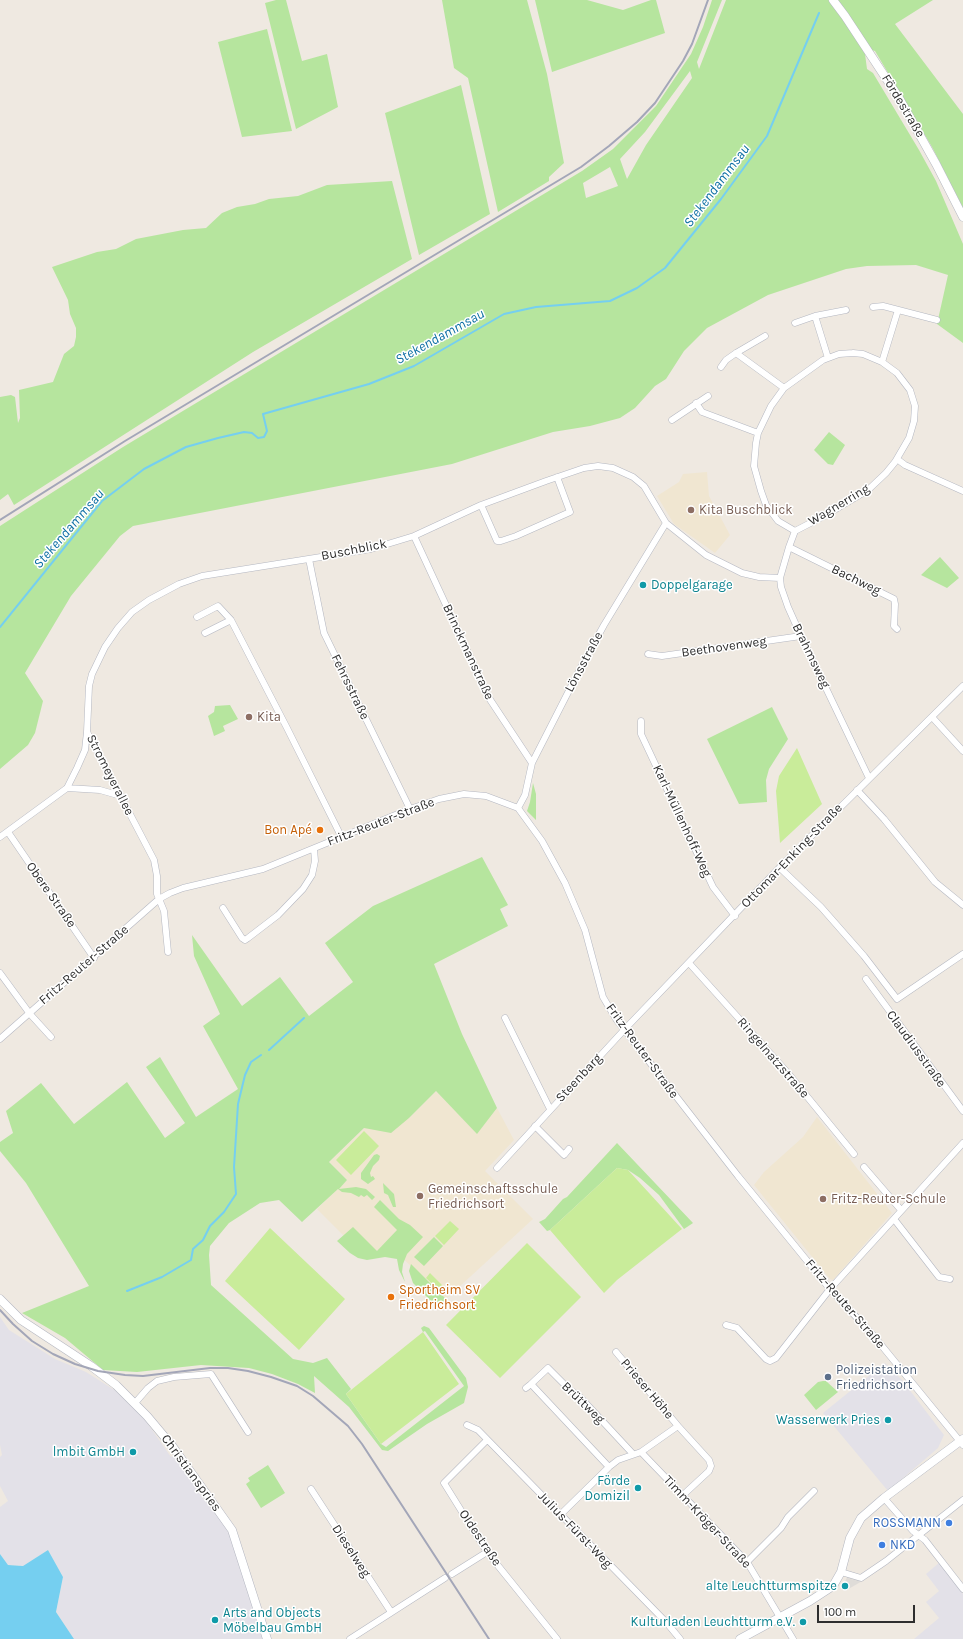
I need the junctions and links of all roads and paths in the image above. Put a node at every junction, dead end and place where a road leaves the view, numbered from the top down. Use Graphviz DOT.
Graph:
graph roads {
  1 [pos="833,0"];
  2 [pos="963,217"];
  3 [pos="873,307"];
  4 [pos="846,310"];
  5 [pos="898,310"];
  6 [pos="814,316"];
  7 [pos="937,320"];
  8 [pos="795,322"];
  9 [pos="766,336"];
  10 [pos="736,353"];
  11 [pos="828,358"];
  12 [pos="882,362"];
  13 [pos="721,367"];
  14 [pos="784,388"];
  15 [pos="708,396"];
  16 [pos="696,403"];
  17 [pos="672,420"];
  18 [pos="758,433"];
  19 [pos="897,459"];
  20 [pos="557,477"];
  21 [pos="963,491"];
  22 [pos="481,505"];
  23 [pos="666,523"];
  24 [pos="795,531"];
  25 [pos="414,536"];
  26 [pos="789,547"];
  27 [pos="309,559"];
  28 [pos="220,574"];
  29 [pos="780,578"];
  30 [pos="198,617"];
  31 [pos="231,620"];
  32 [pos="897,629"];
  33 [pos="206,633"];
  34 [pos="801,636"];
  35 [pos="648,654"];
  36 [pos="963,686"];
  37 [pos="932,717"];
  38 [pos="641,721"];
  39 [pos="87,732"];
  40 [pos="963,751"];
  41 [pos="532,763"];
  42 [pos="869,778"];
  43 [pos="67,788"];
  44 [pos="857,790"];
  45 [pos="121,796"];
  46 [pos="518,808"];
  47 [pos="410,809"];
  48 [pos="8,832"];
  49 [pos="341,836"];
  50 [pos="0,837"];
  51 [pos="314,849"];
  52 [pos="780,868"];
  53 [pos="159,899"];
  54 [pos="963,905"];
  55 [pos="222,908"];
  56 [pos="735,916"];
  57 [pos="168,952"];
  58 [pos="963,954"];
  59 [pos="94,958"];
  60 [pos="689,963"];
  61 [pos="0,973"];
  62 [pos="881,978"];
  63 [pos="866,979"];
  64 [pos="870,986"];
  65 [pos="30,1014"];
  66 [pos="505,1018"];
  67 [pos="624,1030"];
  68 [pos="51,1037"];
  69 [pos="0,1039"];
  70 [pos="550,1110"];
  71 [pos="963,1112"];
  72 [pos="535,1126"];
  73 [pos="963,1143"];
  74 [pos="570,1149"];
  75 [pos="854,1154"];
  76 [pos="864,1167"];
  77 [pos="497,1168"];
  78 [pos="901,1210"];
  79 [pos="894,1219"];
  80 [pos="950,1279"];
  81 [pos="830,1289"];
  82 [pos="0,1299"];
  83 [pos="726,1325"];
  84 [pos="616,1352"];
  85 [pos="135,1404"];
  86 [pos="467,1424"];
  87 [pos="678,1426"];
  88 [pos="248,1432"];
  89 [pos="488,1440"];
  90 [pos="962,1442"];
  91 [pos="641,1452"];
  92 [pos="633,1454"];
  93 [pos="609,1467"];
  94 [pos="311,1489"];
  95 [pos="814,1491"];
  96 [pos="682,1496"];
  97 [pos="884,1498"];
  98 [pos="963,1500"];
  99 [pos="560,1514"];
  100 [pos="918,1535"];
  101 [pos="487,1552"];
  102 [pos="747,1562"];
  103 [pos="841,1572"];
  104 [pos="452,1574"];
  105 [pos="445,1578"];
  106 [pos="963,1589"];
  107 [pos="391,1612"];
  108 [pos="780,1617"];
  109 [pos="267,1639"];
  110 [pos="350,1639"];
  111 [pos="557,1639"];
  112 [pos="680,1639"];
  113 [pos="740,1639"];
  114 [pos="793,1639"];
  1 -- 2 [label="street, Fördestraße"];
  3 -- 5 [label="street"];
  4 -- 6 [label="street"];
  5 -- 7 [label="street"];
  5 -- 12 [label="street"];
  6 -- 8 [label="street"];
  6 -- 11 [label="street"];
  9 -- 10 [label="street"];
  10 -- 13 [label="street"];
  10 -- 14 [label="street"];
  11 -- 12 [label="street, Wagnerring"];
  11 -- 14 [label="street, Wagnerring"];
  12 -- 19 [label="street, Wagnerring"];
  14 -- 18 [label="street, Wagnerring"];
  15 -- 16 [label="street"];
  16 -- 17 [label="street"];
  16 -- 18 [label="street"];
  18 -- 24 [label="street, Wagnerring"];
  19 -- 21 [label="street"];
  19 -- 24 [label="street, Wagnerring"];
  20 -- 22 [label="street, Buschblick"];
  20 -- 22 [label="street"];
  20 -- 23 [label="street, Buschblick"];
  22 -- 25 [label="street, Buschblick"];
  23 -- 29 [label="street, Buschblick"];
  23 -- 41 [label="street, Lönsstraße"];
  24 -- 26 [label="street, Brahmsweg"];
  25 -- 27 [label="street, Buschblick"];
  25 -- 41 [label="street, Brinckmanstraße"];
  26 -- 29 [label="street, Brahmsweg"];
  26 -- 32 [label="street, Bachweg"];
  27 -- 28 [label="street, Buschblick"];
  27 -- 47 [label="street, Fehrsstraße"];
  28 -- 39 [label="street, Stromeyerallee"];
  29 -- 34 [label="street, Brahmsweg"];
  30 -- 31 [label="street"];
  31 -- 33 [label="street"];
  31 -- 49 [label="street"];
  34 -- 35 [label="street, Beethovenweg"];
  34 -- 42 [label="street, Brahmsweg"];
  36 -- 37 [label="street, Ottomar-Enking-Straße"];
  37 -- 40 [label="street"];
  37 -- 42 [label="street, Ottomar-Enking-Straße"];
  38 -- 56 [label="street, Karl-Müllenhoff-Weg"];
  39 -- 43 [label="street"];
  39 -- 45 [label="street, Stromeyerallee"];
  41 -- 46 [label="street, Lönsstraße"];
  42 -- 44 [label="street, Ottomar-Enking-Straße"];
  43 -- 45 [label="street"];
  43 -- 48 [label="street"];
  44 -- 52 [label="street, Ottomar-Enking-Straße"];
  44 -- 54 [label="street"];
  45 -- 53 [label="street, Stromeyerallee"];
  46 -- 47 [label="street, Fritz-Reuter-Straße"];
  46 -- 67 [label="street, Fritz-Reuter-Straße"];
  47 -- 49 [label="street, Fritz-Reuter-Straße"];
  48 -- 50 [label="street"];
  48 -- 59 [label="street, Obere Straße"];
  49 -- 51 [label="street, Fritz-Reuter-Straße"];
  51 -- 53 [label="street, Fritz-Reuter-Straße"];
  51 -- 55 [label="street"];
  52 -- 56 [label="street, Ottomar-Enking-Straße"];
  52 -- 62 [label="street, Claudiusstraße"];
  53 -- 57 [label="street, Stromeyerallee"];
  53 -- 59 [label="street, Fritz-Reuter-Straße"];
  56 -- 60 [label="street, Ottomar-Enking-Straße"];
  58 -- 62 [label="street, Claudiusstraße"];
  59 -- 65 [label="street, Fritz-Reuter-Straße"];
  60 -- 67 [label="street, Ottomar-Enking-Straße"];
  60 -- 75 [label="street, Ringelnatzstraße"];
  61 -- 65 [label="street"];
  62 -- 64 [label="street"];
  63 -- 64 [label="street, Claudiusstraße"];
  64 -- 71 [label="street, Claudiusstraße"];
  65 -- 68 [label="street"];
  65 -- 69 [label="street, Fritz-Reuter-Straße"];
  66 -- 70 [label="street"];
  67 -- 70 [label="street, Steenbarg"];
  67 -- 81 [label="street, Fritz-Reuter-Straße"];
  70 -- 72 [label="street, Steenbarg"];
  72 -- 74 [label="street"];
  72 -- 77 [label="street, Steenbarg"];
  73 -- 78 [label="street"];
  76 -- 78 [label="street"];
  78 -- 79 [label="street"];
  79 -- 80 [label="street"];
  79 -- 81 [label="street"];
  81 -- 83 [label="street"];
  81 -- 90 [label="street, Fritz-Reuter-Straße"];
  82 -- 85 [label="street, Christianspries"];
  84 -- 87 [label="street, Prieser Höhe"];
  85 -- 88 [label="street"];
  85 -- 109 [label="street, Christianspries"];
  86 -- 89 [label="street, Julius-Fürst-Weg"];
  87 -- 91 [label="street"];
  87 -- 96 [label="street, Prieser Höhe"];
  89 -- 99 [label="street, Julius-Fürst-Weg"];
  89 -- 101 [label="street, Oldestraße"];
  90 -- 97 [label="street"];
  91 -- 92 [label="street"];
  91 -- 96 [label="street, Timm-Kröger-Straße"];
  92 -- 93 [label="street"];
  92 -- 93 [label="street, Brüttweg"];
  93 -- 99 [label="street"];
  94 -- 107 [label="street, Dieselweg"];
  95 -- 102 [label="street"];
  96 -- 102 [label="street, Timm-Kröger-Straße"];
  97 -- 100 [label="street"];
  97 -- 103 [label="street"];
  98 -- 100 [label="street"];
  99 -- 112 [label="street, Julius-Fürst-Weg"];
  100 -- 103 [label="street"];
  100 -- 106 [label="street"];
  101 -- 104 [label="street"];
  101 -- 111 [label="street, Oldestraße"];
  102 -- 108 [label="street, Timm-Kröger-Straße"];
  103 -- 108 [label="street"];
  105 -- 107 [label="street"];
  107 -- 110 [label="street"];
  108 -- 113 [label="street"];
  108 -- 114 [label="street, Timm-Kröger-Straße"];
}
